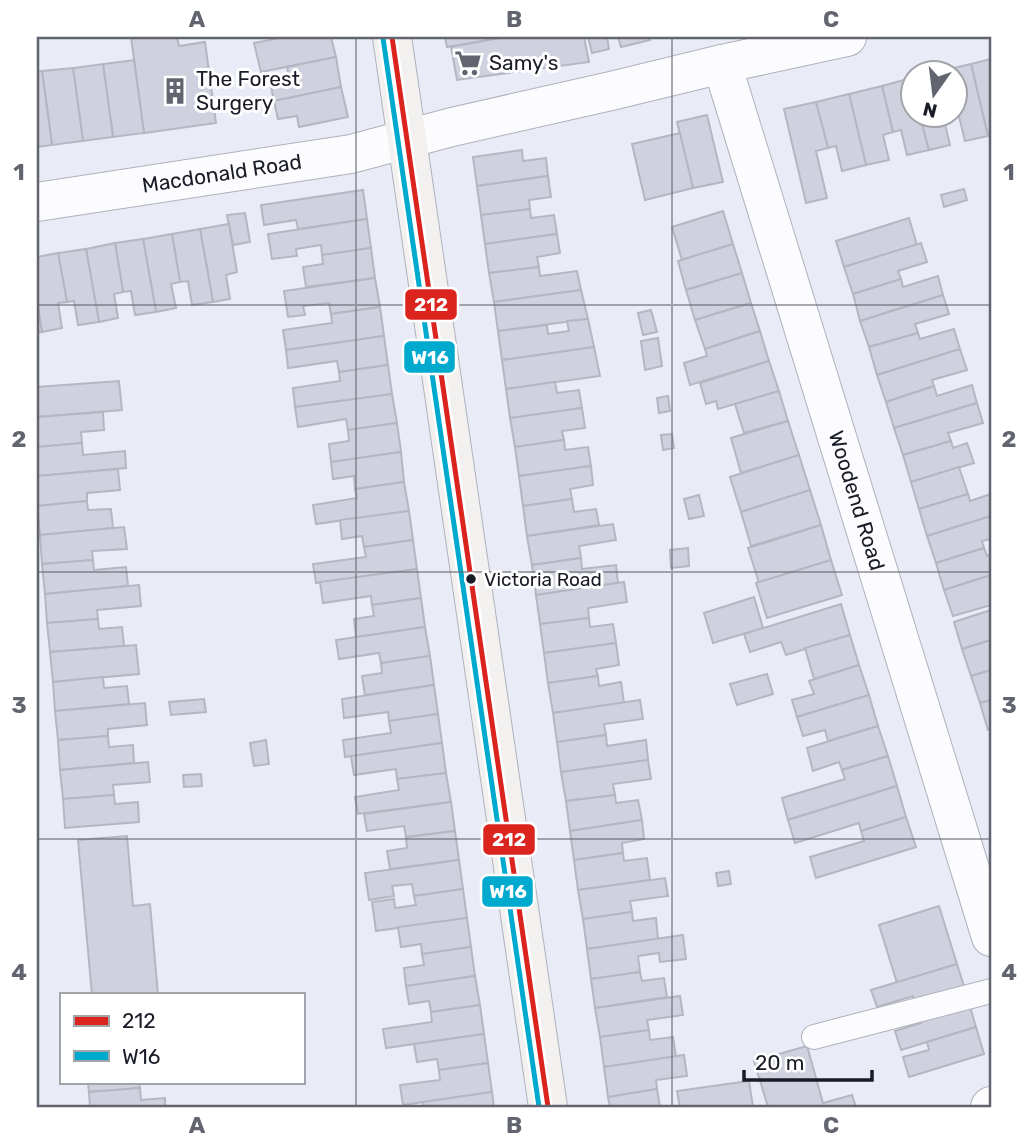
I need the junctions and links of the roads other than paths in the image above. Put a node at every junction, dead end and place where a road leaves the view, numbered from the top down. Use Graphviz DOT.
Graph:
graph roads {
  1 [pos="392,37"];
  2 [pos="847,37"];
  3 [pos="722,64"];
  4 [pos="406,139"];
  5 [pos="37,202"];
  6 [pos="991,937"];
  7 [pos="991,990"];
  8 [pos="814,1037"];
  9 [pos="548,1107"];
  1 -- 4 [label="main road"];
  2 -- 3 [label="street"];
  3 -- 4 [label="street"];
  3 -- 6 [label="street, Woodend Road"];
  4 -- 5 [label="street, Macdonald Road"];
  4 -- 9 [label="main road"];
  7 -- 8 [label="lane"];
}
